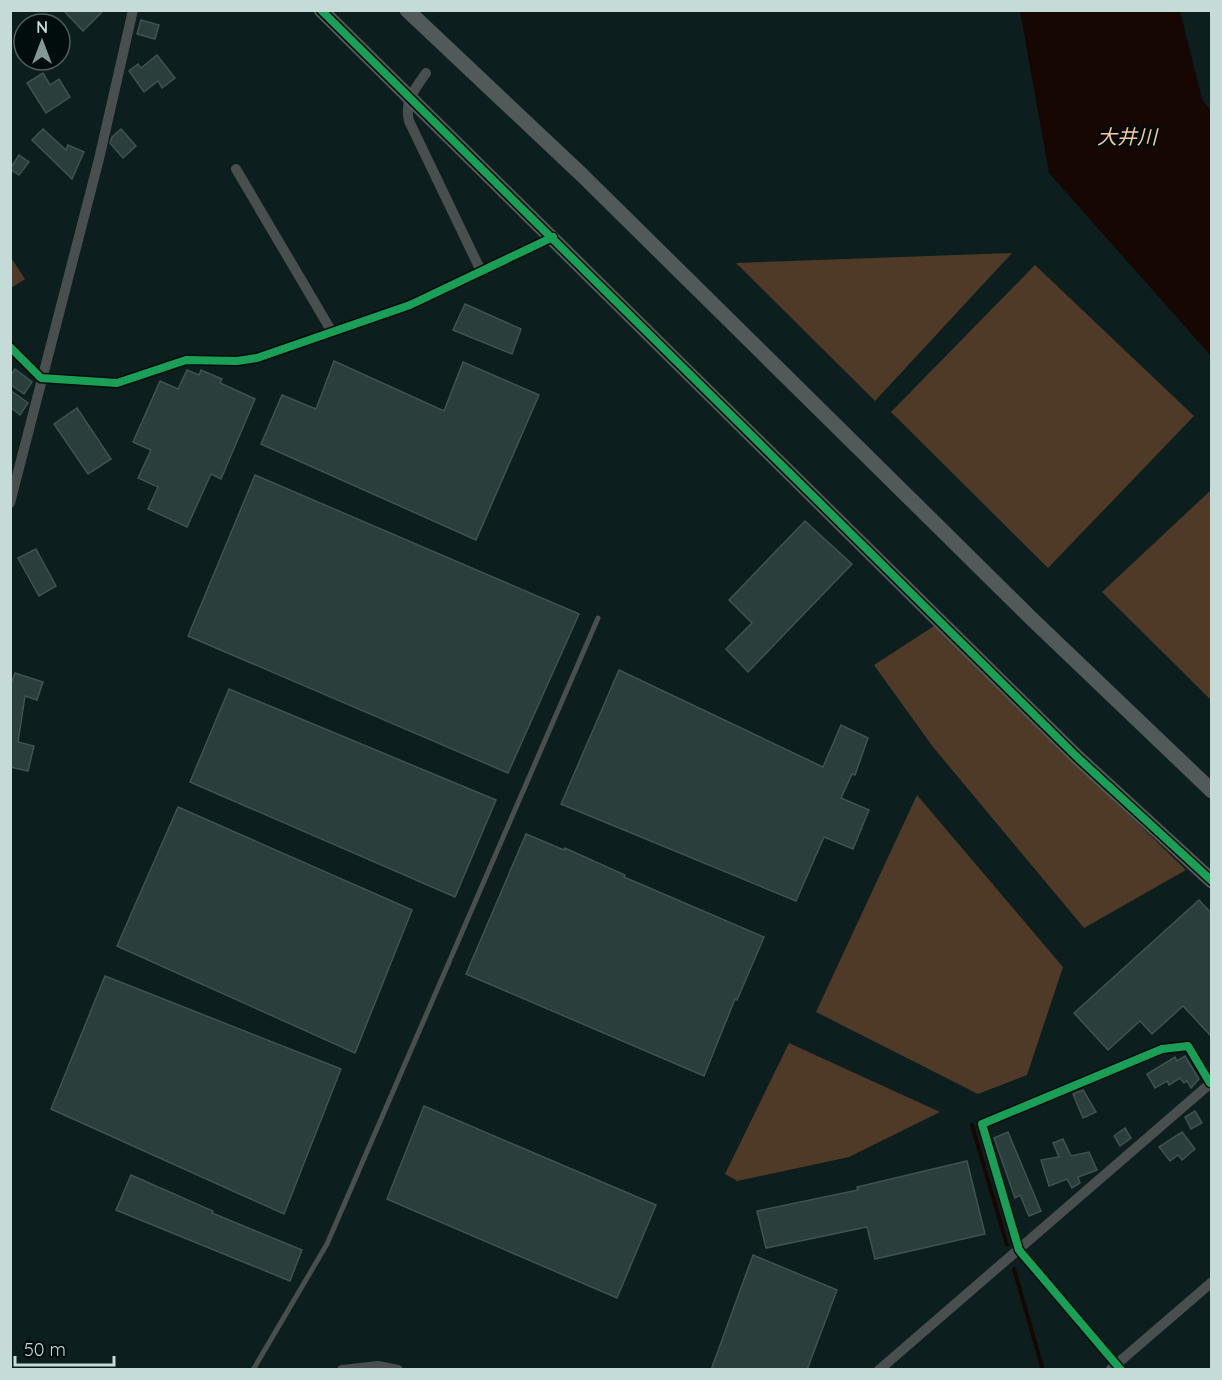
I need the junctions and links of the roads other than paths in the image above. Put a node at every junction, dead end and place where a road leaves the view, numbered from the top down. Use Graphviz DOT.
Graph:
graph roads {
  1 [pos="133,10"];
  2 [pos="321,10"];
  3 [pos="407,10"];
  4 [pos="426,73"];
  5 [pos="410,97"];
  6 [pos="236,169"];
  7 [pos="553,237"];
  8 [pos="481,271"];
  9 [pos="332,332"];
  10 [pos="10,347"];
  11 [pos="41,378"];
  12 [pos="10,503"];
  13 [pos="598,618"];
  14 [pos="1212,791"];
  15 [pos="1212,881"];
  16 [pos="1211,1082"];
  17 [pos="1019,1250"];
  18 [pos="1212,1282"];
  19 [pos="378,1368"];
  20 [pos="1116,1368"];
  21 [pos="253,1370"];
  22 [pos="342,1370"];
  23 [pos="398,1370"];
  24 [pos="879,1370"];
  1 -- 11 [label="street"];
  2 -- 5 [label="street"];
  3 -- 14 [label="street"];
  4 -- 5 [label="street"];
  5 -- 7 [label="street"];
  5 -- 8 [label="street"];
  6 -- 9 [label="street"];
  7 -- 8 [label="street"];
  7 -- 15 [label="street"];
  8 -- 9 [label="street"];
  9 -- 11 [label="street"];
  10 -- 11 [label="street"];
  11 -- 12 [label="street"];
  13 -- 21 [label="lane"];
  16 -- 17 [label="street"];
  16 -- 17 [label="street"];
  17 -- 20 [label="street"];
  17 -- 24 [label="street"];
  18 -- 20 [label="street"];
  19 -- 22 [label="street"];
  19 -- 23 [label="street"];
}
